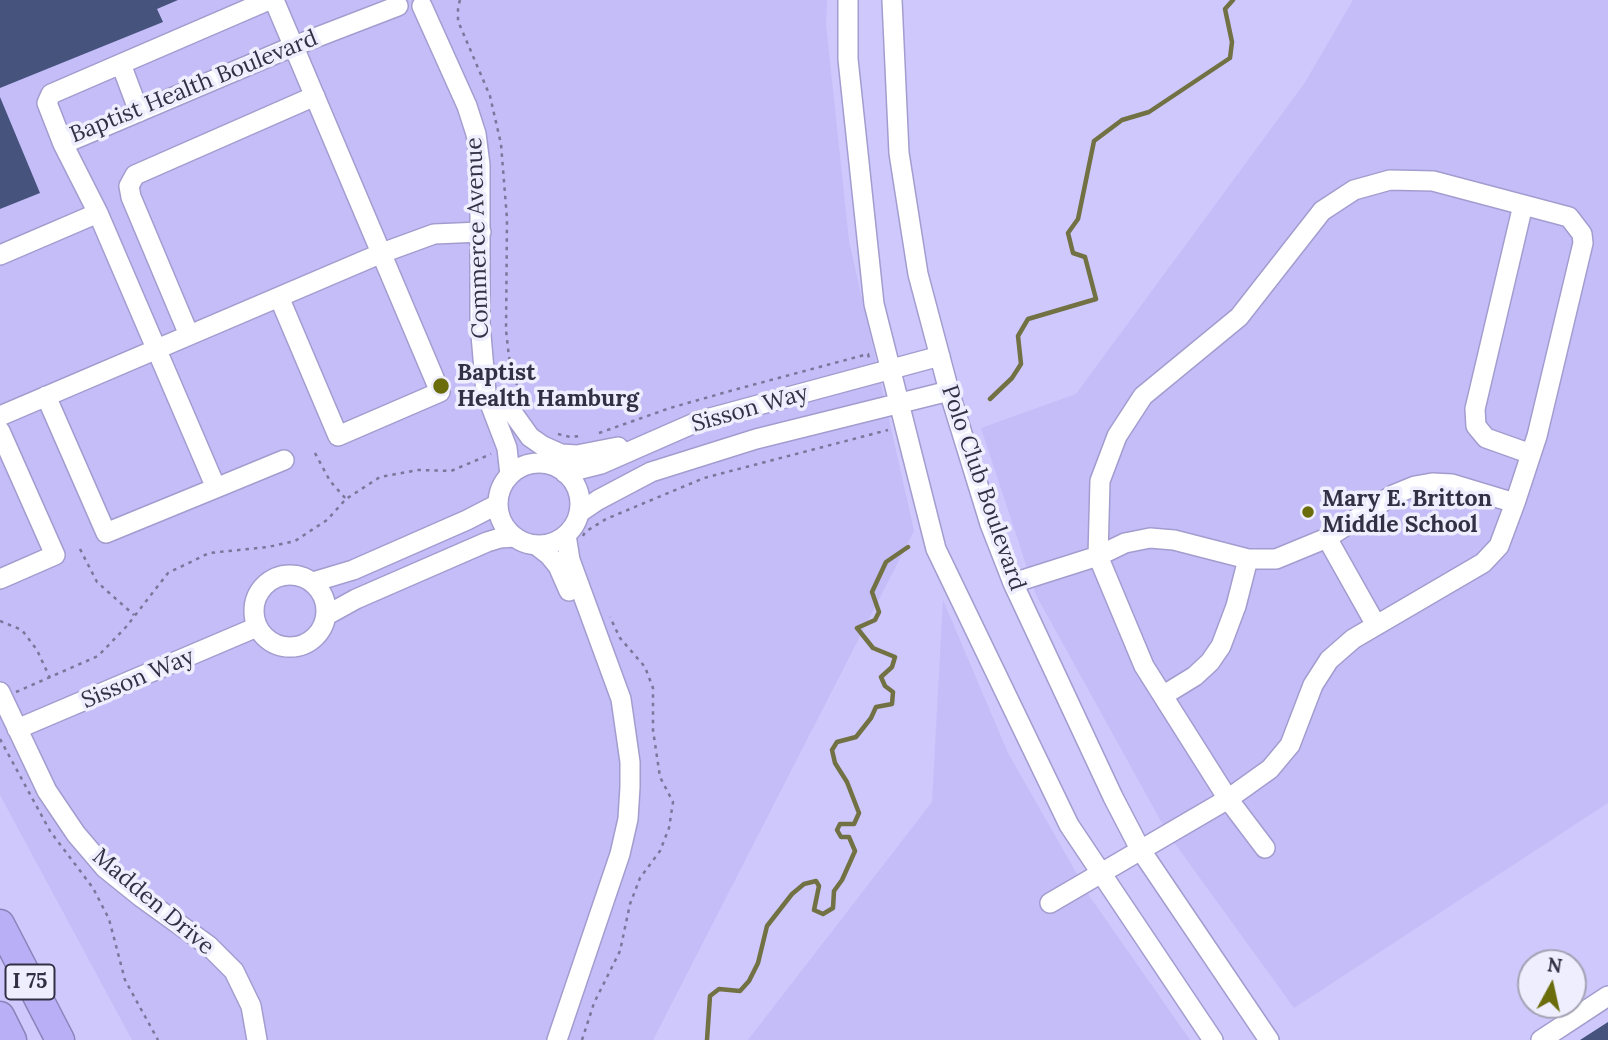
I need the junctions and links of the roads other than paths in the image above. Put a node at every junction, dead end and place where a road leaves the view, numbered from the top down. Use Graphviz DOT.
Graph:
graph roads {
  1 [pos="271,0"];
  2 [pos="848,0"];
  3 [pos="892,0"];
  4 [pos="393,3"];
  5 [pos="428,3"];
  6 [pos="294,46"];
  7 [pos="121,64"];
  8 [pos="315,96"];
  9 [pos="139,112"];
  10 [pos="97,130"];
  11 [pos="63,144"];
  12 [pos="84,181"];
  13 [pos="1523,205"];
  14 [pos="98,213"];
  15 [pos="481,232"];
  16 [pos="382,253"];
  17 [pos="0,255"];
  18 [pos="279,297"];
  19 [pos="189,335"];
  20 [pos="156,349"];
  21 [pos="484,355"];
  22 [pos="940,356"];
  23 [pos="882,371"];
  24 [pos="949,391"];
  25 [pos="46,396"];
  26 [pos="512,397"];
  27 [pos="892,405"];
  28 [pos="0,416"];
  29 [pos="699,421"];
  30 [pos="0,430"];
  31 [pos="1531,454"];
  32 [pos="284,460"];
  33 [pos="538,464"];
  34 [pos="565,472"];
  35 [pos="510,475"];
  36 [pos="216,488"];
  37 [pos="1515,503"];
  38 [pos="498,504"];
  39 [pos="579,513"];
  40 [pos="515,537"];
  41 [pos="574,537"];
  42 [pos="1327,538"];
  43 [pos="536,545"];
  44 [pos="1098,556"];
  45 [pos="1248,559"];
  46 [pos="0,579"];
  47 [pos="313,582"];
  48 [pos="1013,583"];
  49 [pos="327,615"];
  50 [pos="1376,625"];
  51 [pos="257,627"];
  52 [pos="608,663"];
  53 [pos="6,693"];
  54 [pos="1164,695"];
  55 [pos="9,734"];
  56 [pos="1228,799"];
  57 [pos="1265,848"];
  58 [pos="1140,849"];
  59 [pos="1101,872"];
  60 [pos="1050,902"];
  61 [pos="0,924"];
  62 [pos="1608,996"];
  63 [pos="0,1016"];
  64 [pos="12,1040"];
  65 [pos="60,1040"];
  66 [pos="257,1040"];
  67 [pos="558,1040"];
  68 [pos="1213,1040"];
  69 [pos="1269,1040"];
  70 [pos="1541,1040"];
  1 -- 6 [label="street"];
  1 -- 7 [label="street, Baptist Health Boulevard"];
  2 -- 23 [label="street"];
  3 -- 22 [label="street, Polo Club Boulevard"];
  4 -- 5 [label="street"];
  4 -- 6 [label="street, Baptist Health Boulevard"];
  5 -- 15 [label="street, Commerce Avenue"];
  6 -- 8 [label="street"];
  6 -- 9 [label="street, Baptist Health Boulevard"];
  7 -- 9 [label="street"];
  7 -- 11 [label="street, Baptist Health Boulevard"];
  8 -- 16 [label="street"];
  8 -- 19 [label="street"];
  9 -- 10 [label="street, Baptist Health Boulevard"];
  10 -- 11 [label="street, Baptist Health Boulevard"];
  10 -- 12 [label="street"];
  11 -- 12 [label="street"];
  12 -- 14 [label="street"];
  13 -- 31 [label="street"];
  13 -- 31 [label="street"];
  13 -- 44 [label="street"];
  14 -- 17 [label="street"];
  14 -- 20 [label="street"];
  15 -- 16 [label="street"];
  15 -- 21 [label="street, Commerce Avenue"];
  16 -- 18 [label="street"];
  16 -- 18 [label="street"];
  18 -- 19 [label="street"];
  19 -- 20 [label="street"];
  20 -- 25 [label="street"];
  20 -- 36 [label="street"];
  21 -- 26 [label="street, Commerce Avenue"];
  21 -- 35 [label="street, Commerce Avenue"];
  22 -- 23 [label="street, Sisson Way"];
  22 -- 24 [label="street, Polo Club Boulevard"];
  23 -- 27 [label="street"];
  23 -- 29 [label="street, Sisson Way"];
  24 -- 27 [label="street, Sisson Way"];
  24 -- 48 [label="street, Polo Club Boulevard"];
  25 -- 28 [label="street"];
  25 -- 36 [label="street"];
  26 -- 29 [label="street"];
  26 -- 33 [label="street, Commerce Avenue"];
  27 -- 39 [label="street, Sisson Way"];
  27 -- 59 [label="street"];
  29 -- 34 [label="street, Sisson Way"];
  30 -- 46 [label="street"];
  31 -- 37 [label="street"];
  32 -- 36 [label="street"];
  33 -- 34 [label="street"];
  33 -- 35 [label="street"];
  34 -- 39 [label="street"];
  35 -- 38 [label="street"];
  37 -- 42 [label="street"];
  37 -- 50 [label="street"];
  38 -- 40 [label="street"];
  38 -- 47 [label="street"];
  39 -- 41 [label="street"];
  40 -- 43 [label="street"];
  40 -- 49 [label="street"];
  41 -- 43 [label="street"];
  41 -- 52 [label="street"];
  42 -- 45 [label="street"];
  42 -- 50 [label="street"];
  43 -- 52 [label="street"];
  44 -- 45 [label="street"];
  44 -- 48 [label="street"];
  44 -- 54 [label="street"];
  45 -- 54 [label="street"];
  47 -- 49 [label="street"];
  47 -- 51 [label="street"];
  48 -- 58 [label="street, Polo Club Boulevard"];
  49 -- 51 [label="street"];
  50 -- 56 [label="street"];
  51 -- 55 [label="street, Sisson Way"];
  52 -- 67 [label="street"];
  53 -- 55 [label="street, Madden Drive"];
  54 -- 56 [label="street"];
  55 -- 66 [label="street, Madden Drive"];
  56 -- 57 [label="street"];
  56 -- 58 [label="street"];
  58 -- 59 [label="street"];
  58 -- 69 [label="street, Polo Club Boulevard"];
  59 -- 60 [label="street"];
  59 -- 68 [label="street"];
  61 -- 65 [label="highway, I 75"];
  62 -- 70 [label="street"];
  63 -- 64 [label="highway, I 75"];
}
